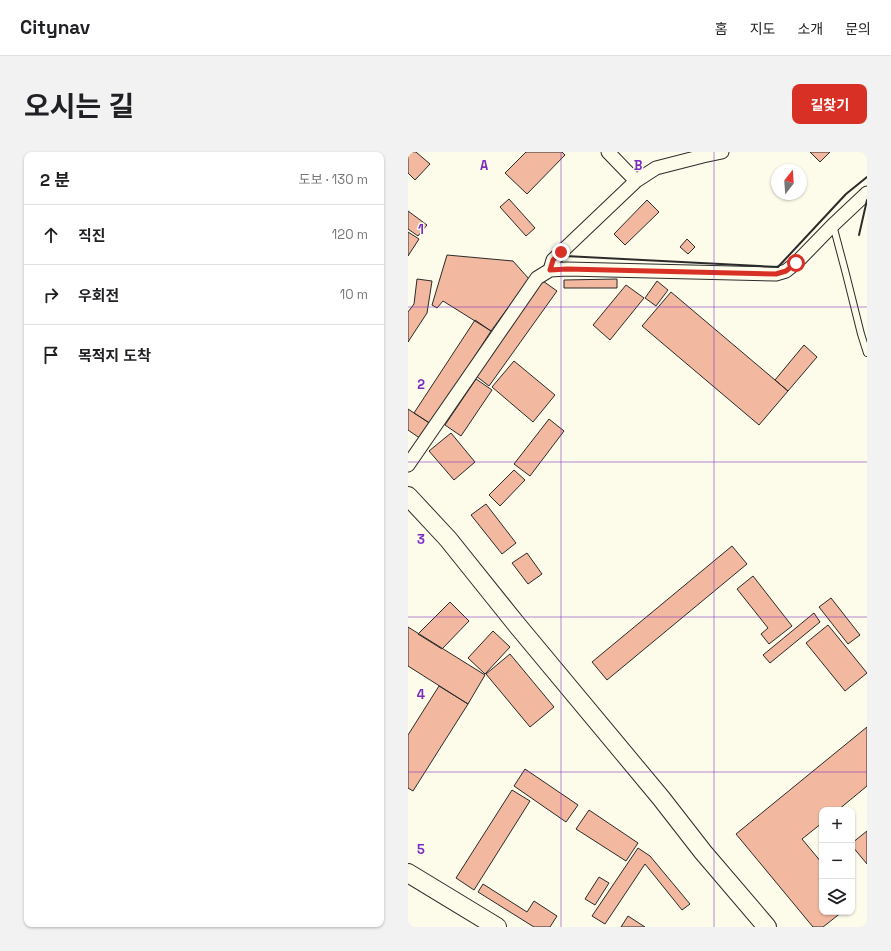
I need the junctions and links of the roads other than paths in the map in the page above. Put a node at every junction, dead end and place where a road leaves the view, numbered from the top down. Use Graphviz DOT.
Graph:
graph roads {
  1 [pos="608,152"];
  2 [pos="722,152"];
  3 [pos="636,181"];
  4 [pos="867,193"];
  5 [pos="833,225"];
  6 [pos="550,270"];
  7 [pos="867,353"];
  8 [pos="408,465"];
  9 [pos="408,496"];
  10 [pos="408,873"];
  11 [pos="498,927"];
  12 [pos="767,927"];
  1 -- 3 [label="street"];
  2 -- 3 [label="street"];
  3 -- 6 [label="street"];
  4 -- 5 [label="street"];
  5 -- 6 [label="street"];
  5 -- 7 [label="lane"];
  6 -- 8 [label="street"];
  9 -- 12 [label="main road"];
  10 -- 11 [label="main road"];
}
